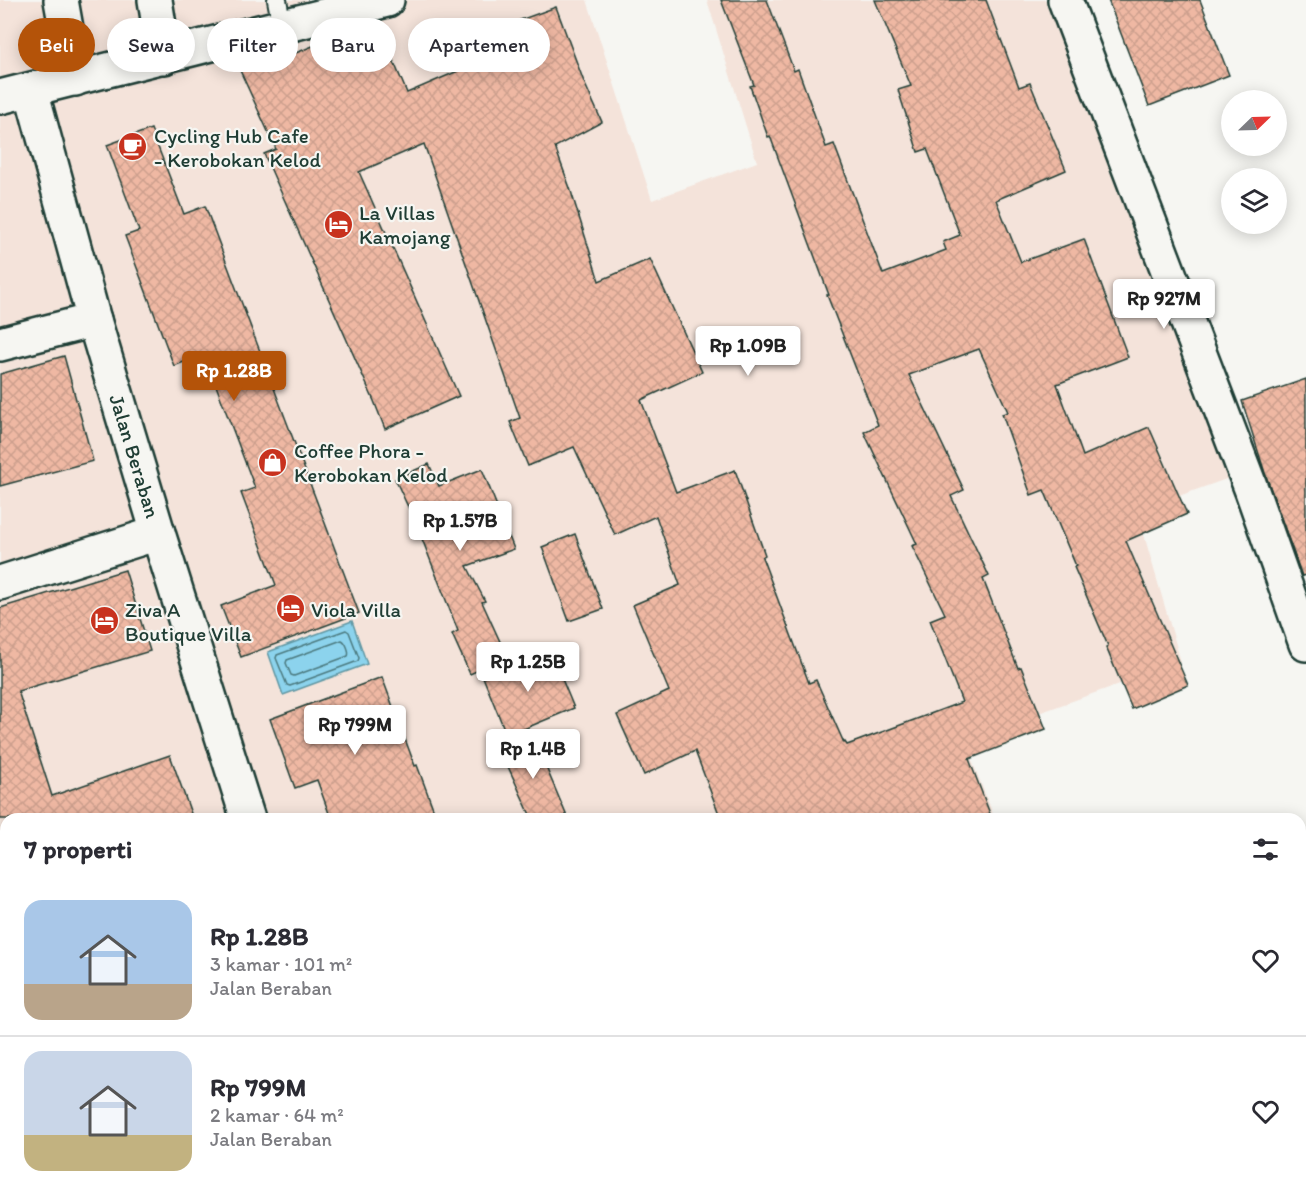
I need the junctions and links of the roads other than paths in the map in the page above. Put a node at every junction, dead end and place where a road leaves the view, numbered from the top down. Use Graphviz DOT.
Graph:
graph roads {
  1 [pos="61,0"];
  2 [pos="155,0"];
  3 [pos="387,0"];
  4 [pos="1065,0"];
  5 [pos="279,13"];
  6 [pos="158,18"];
  7 [pos="195,45"];
  8 [pos="107,71"];
  9 [pos="75,79"];
  10 [pos="15,93"];
  11 [pos="94,320"];
  12 [pos="0,344"];
  13 [pos="158,533"];
  14 [pos="0,583"];
  15 [pos="1306,644"];
  16 [pos="246,813"];
  1 -- 9 [label="street"];
  2 -- 6 [label="street"];
  3 -- 5 [label="street"];
  4 -- 15 [label="street"];
  5 -- 7 [label="street"];
  8 -- 9 [label="street"];
  9 -- 10 [label="street"];
  10 -- 11 [label="street, Jalan Beraban"];
  11 -- 12 [label="street"];
  11 -- 13 [label="street, Jalan Beraban"];
  13 -- 14 [label="street"];
  13 -- 16 [label="street, Jalan Beraban"];
}
